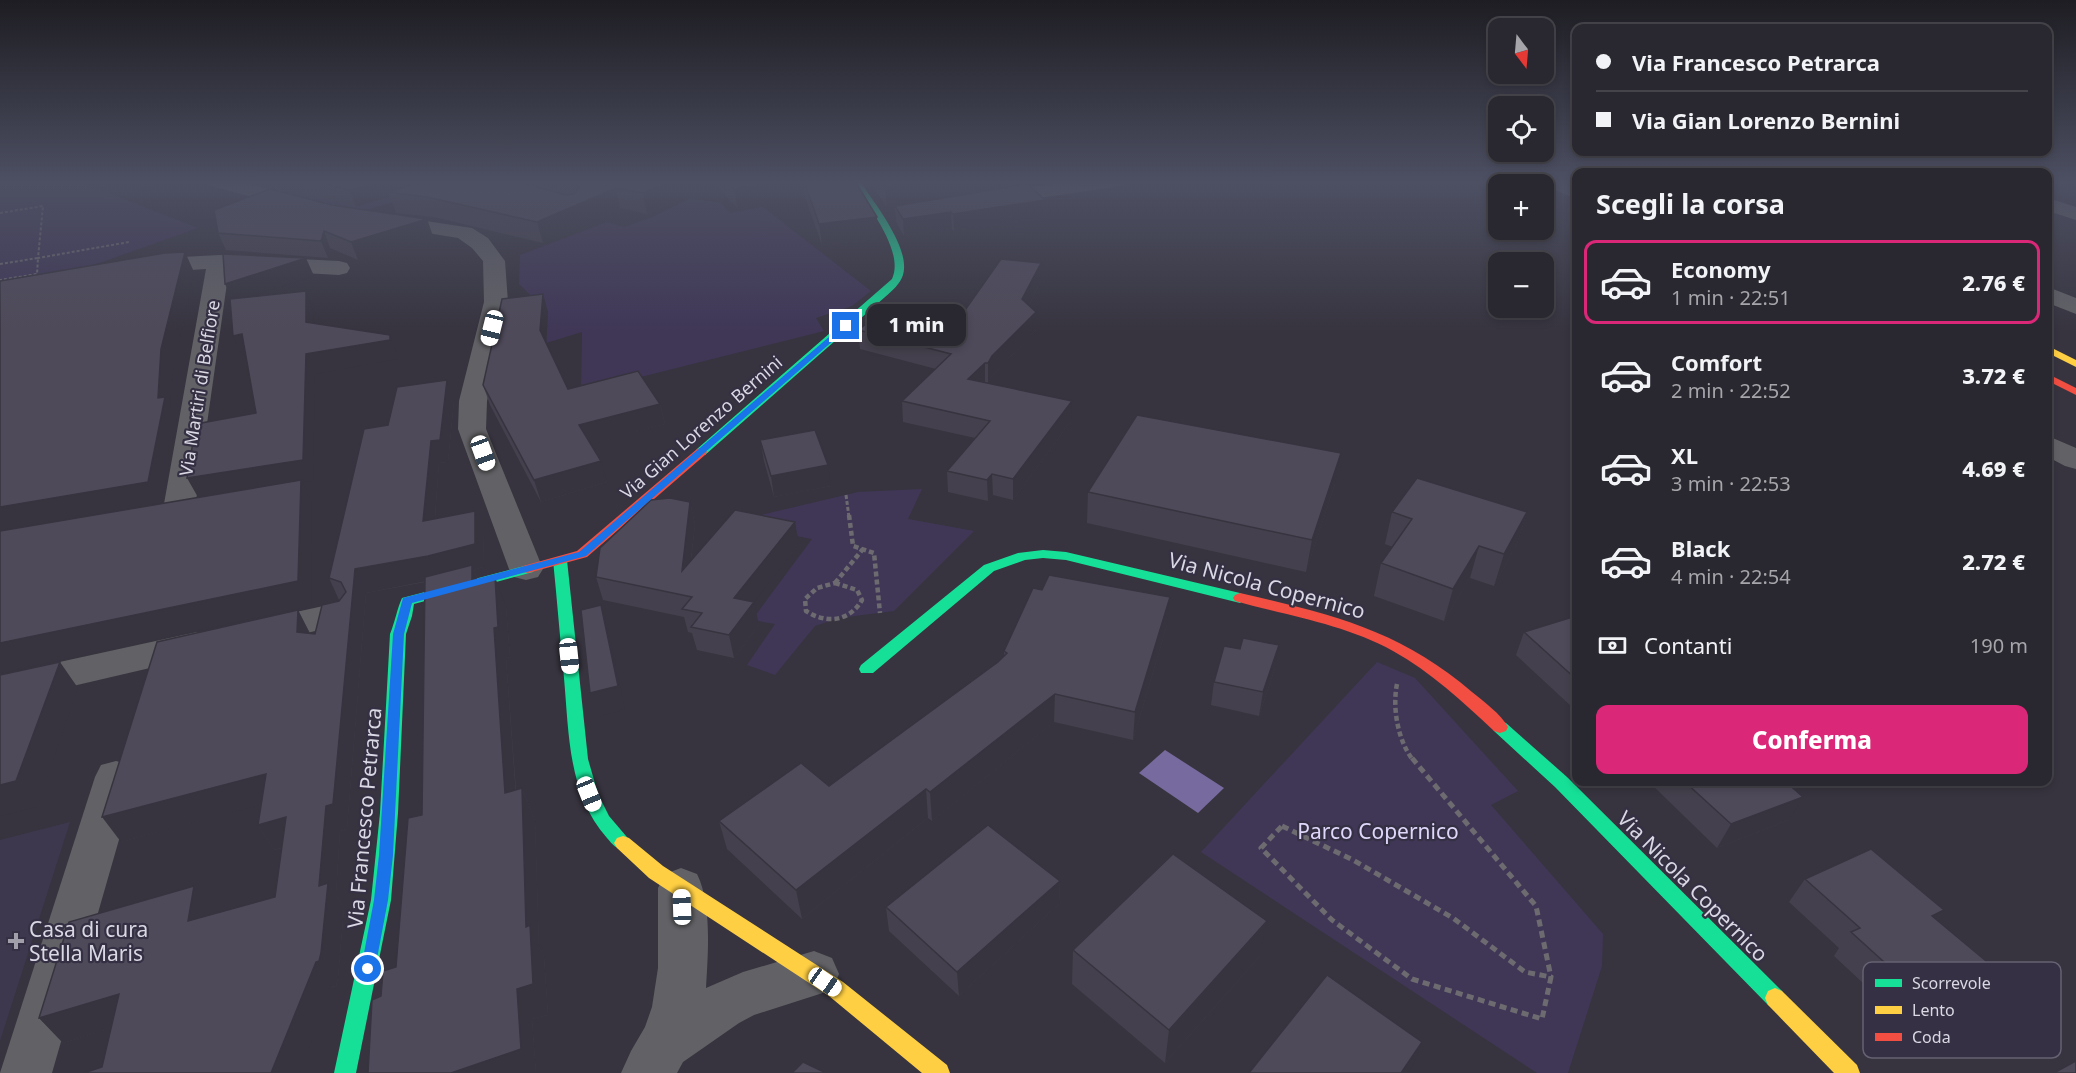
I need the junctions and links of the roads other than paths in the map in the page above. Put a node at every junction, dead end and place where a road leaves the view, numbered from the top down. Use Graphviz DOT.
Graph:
graph roads {
  1 [pos="453,231"];
  2 [pos="886,231"];
  3 [pos="219,262"];
  4 [pos="339,268"];
  5 [pos="123,269"];
  6 [pos="2052,296"];
  7 [pos="2076,307"];
  8 [pos="2052,352"];
  9 [pos="2076,364"];
  10 [pos="2052,378"];
  11 [pos="2076,392"];
  12 [pos="2052,447"];
  13 [pos="2076,460"];
  14 [pos="214,509"];
  15 [pos="178,515"];
  16 [pos="145,520"];
  17 [pos="560,560"];
  18 [pos="526,569"];
  19 [pos="407,601"];
  20 [pos="337,615"];
  21 [pos="154,655"];
  22 [pos="867,669"];
  23 [pos="0,689"];
  24 [pos="681,888"];
  25 [pos="814,974"];
  26 [pos="656,1059"];
  27 [pos="25,1073"];
  28 [pos="345,1073"];
  29 [pos="939,1073"];
  30 [pos="1849,1073"];
  1 -- 18 [label="street"];
  2 -- 17 [label="main road, Via Gian Lorenzo Bernini"];
  3 -- 4 [label="street"];
  3 -- 5 [label="street"];
  3 -- 15 [label="street, Via Martiri di Belfiore"];
  6 -- 7 [label="street"];
  8 -- 9 [label="main road"];
  10 -- 11 [label="main road"];
  12 -- 13 [label="street"];
  14 -- 15 [label="street"];
  15 -- 16 [label="street"];
  17 -- 18 [label="main road, Via Gian Lorenzo Bernini"];
  17 -- 24 [label="main road"];
  18 -- 19 [label="main road, Via Gian Lorenzo Bernini"];
  19 -- 28 [label="main road, Via Francesco Petrarca"];
  20 -- 21 [label="street"];
  21 -- 23 [label="street"];
  21 -- 27 [label="street"];
  22 -- 30 [label="main road, Via Nicola Copernico"];
  24 -- 25 [label="main road"];
  24 -- 26 [label="street"];
  25 -- 26 [label="street"];
  25 -- 29 [label="main road"];
}
